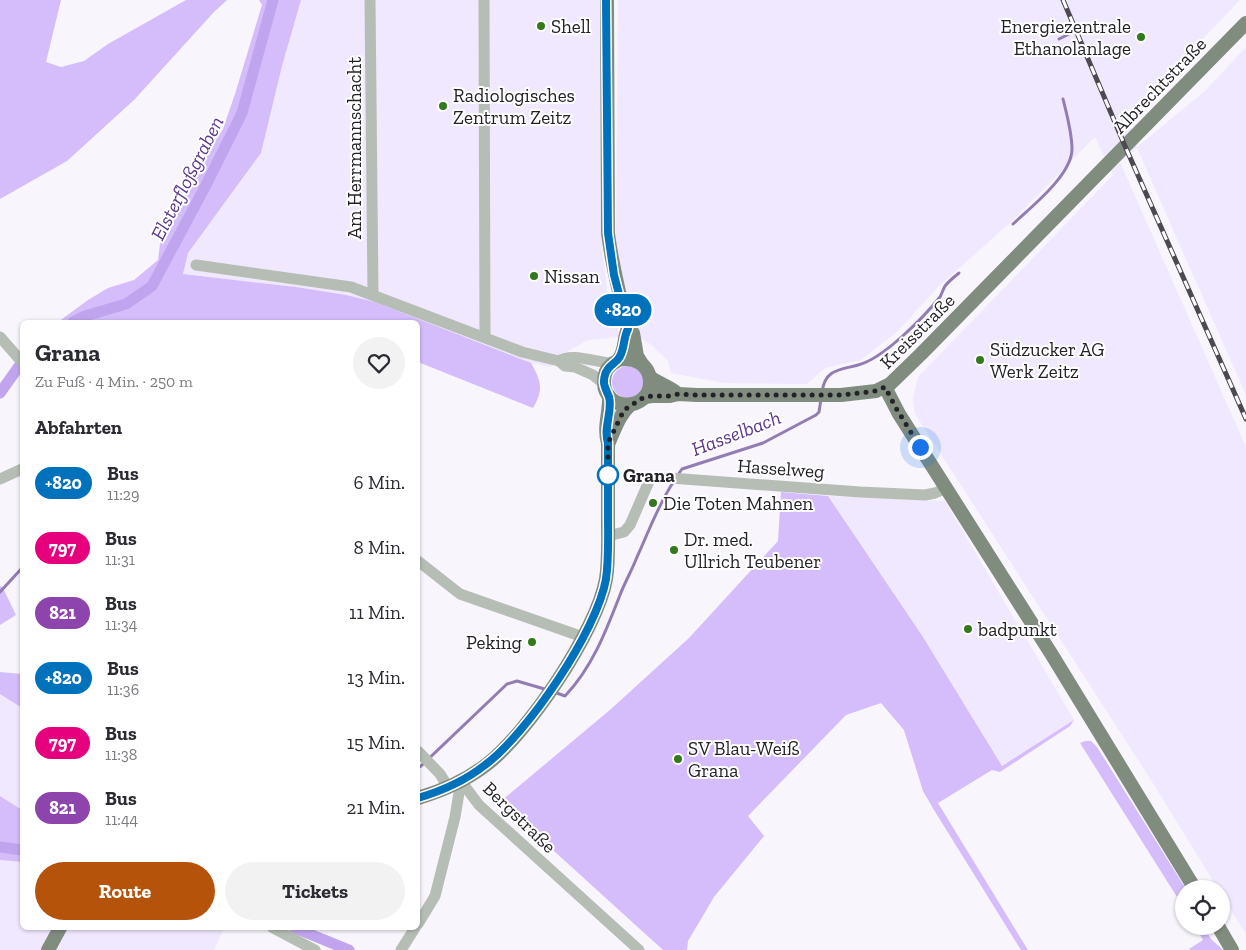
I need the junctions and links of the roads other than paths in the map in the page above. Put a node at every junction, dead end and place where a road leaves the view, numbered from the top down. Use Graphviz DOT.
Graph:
graph roads {
  1 [pos="370,0"];
  2 [pos="484,0"];
  3 [pos="606,0"];
  4 [pos="1246,23"];
  5 [pos="1099,173"];
  6 [pos="196,265"];
  7 [pos="373,295"];
  8 [pos="628,329"];
  9 [pos="485,337"];
  10 [pos="0,338"];
  11 [pos="20,359"];
  12 [pos="559,361"];
  13 [pos="615,362"];
  14 [pos="642,364"];
  15 [pos="650,376"];
  16 [pos="885,387"];
  17 [pos="606,390"];
  18 [pos="678,394"];
  19 [pos="644,397"];
  20 [pos="630,405"];
  21 [pos="608,443"];
  22 [pos="20,470"];
  23 [pos="0,480"];
  24 [pos="947,488"];
  25 [pos="611,536"];
  26 [pos="420,563"];
  27 [pos="583,637"];
  28 [pos="420,754"];
  29 [pos="461,781"];
  30 [pos="448,788"];
  31 [pos="420,797"];
  32 [pos="1190,880"];
  33 [pos="420,916"];
  34 [pos="59,930"];
  35 [pos="277,930"];
  36 [pos="414,930"];
  37 [pos="1223,935"];
  38 [pos="48,950"];
  39 [pos="315,950"];
  40 [pos="401,950"];
  41 [pos="639,950"];
  42 [pos="1232,950"];
  1 -- 7 [label="street, Am Herrmannschacht"];
  2 -- 9 [label="street"];
  3 -- 8 [label="main road"];
  4 -- 5 [label="main road, Albrechtstraße"];
  5 -- 16 [label="main road, Kreisstraße"];
  6 -- 7 [label="street"];
  7 -- 9 [label="street"];
  8 -- 13 [label="main road"];
  8 -- 14 [label="main road"];
  9 -- 12 [label="street"];
  10 -- 11 [label="street"];
  12 -- 13 [label="street"];
  12 -- 17 [label="street"];
  13 -- 14 [label="main road"];
  13 -- 17 [label="main road"];
  14 -- 15 [label="main road"];
  15 -- 18 [label="main road, Kreisstraße"];
  15 -- 19 [label="main road"];
  16 -- 18 [label="main road, Kreisstraße"];
  16 -- 24 [label="main road"];
  17 -- 20 [label="main road"];
  17 -- 21 [label="main road"];
  18 -- 19 [label="main road, Kreisstraße"];
  19 -- 20 [label="main road"];
  20 -- 21 [label="main road"];
  21 -- 25 [label="main road"];
  22 -- 23 [label="street"];
  24 -- 25 [label="street, Hasselweg"];
  24 -- 32 [label="main road"];
  25 -- 27 [label="main road"];
  26 -- 27 [label="street"];
  27 -- 29 [label="main road"];
  28 -- 30 [label="street"];
  29 -- 30 [label="main road"];
  29 -- 33 [label="street, Bergstraße"];
  29 -- 41 [label="street, Bergstraße"];
  30 -- 31 [label="main road"];
  34 -- 38 [label="main road"];
  35 -- 39 [label="street"];
  36 -- 40 [label="street"];
  37 -- 42 [label="main road"];
}
